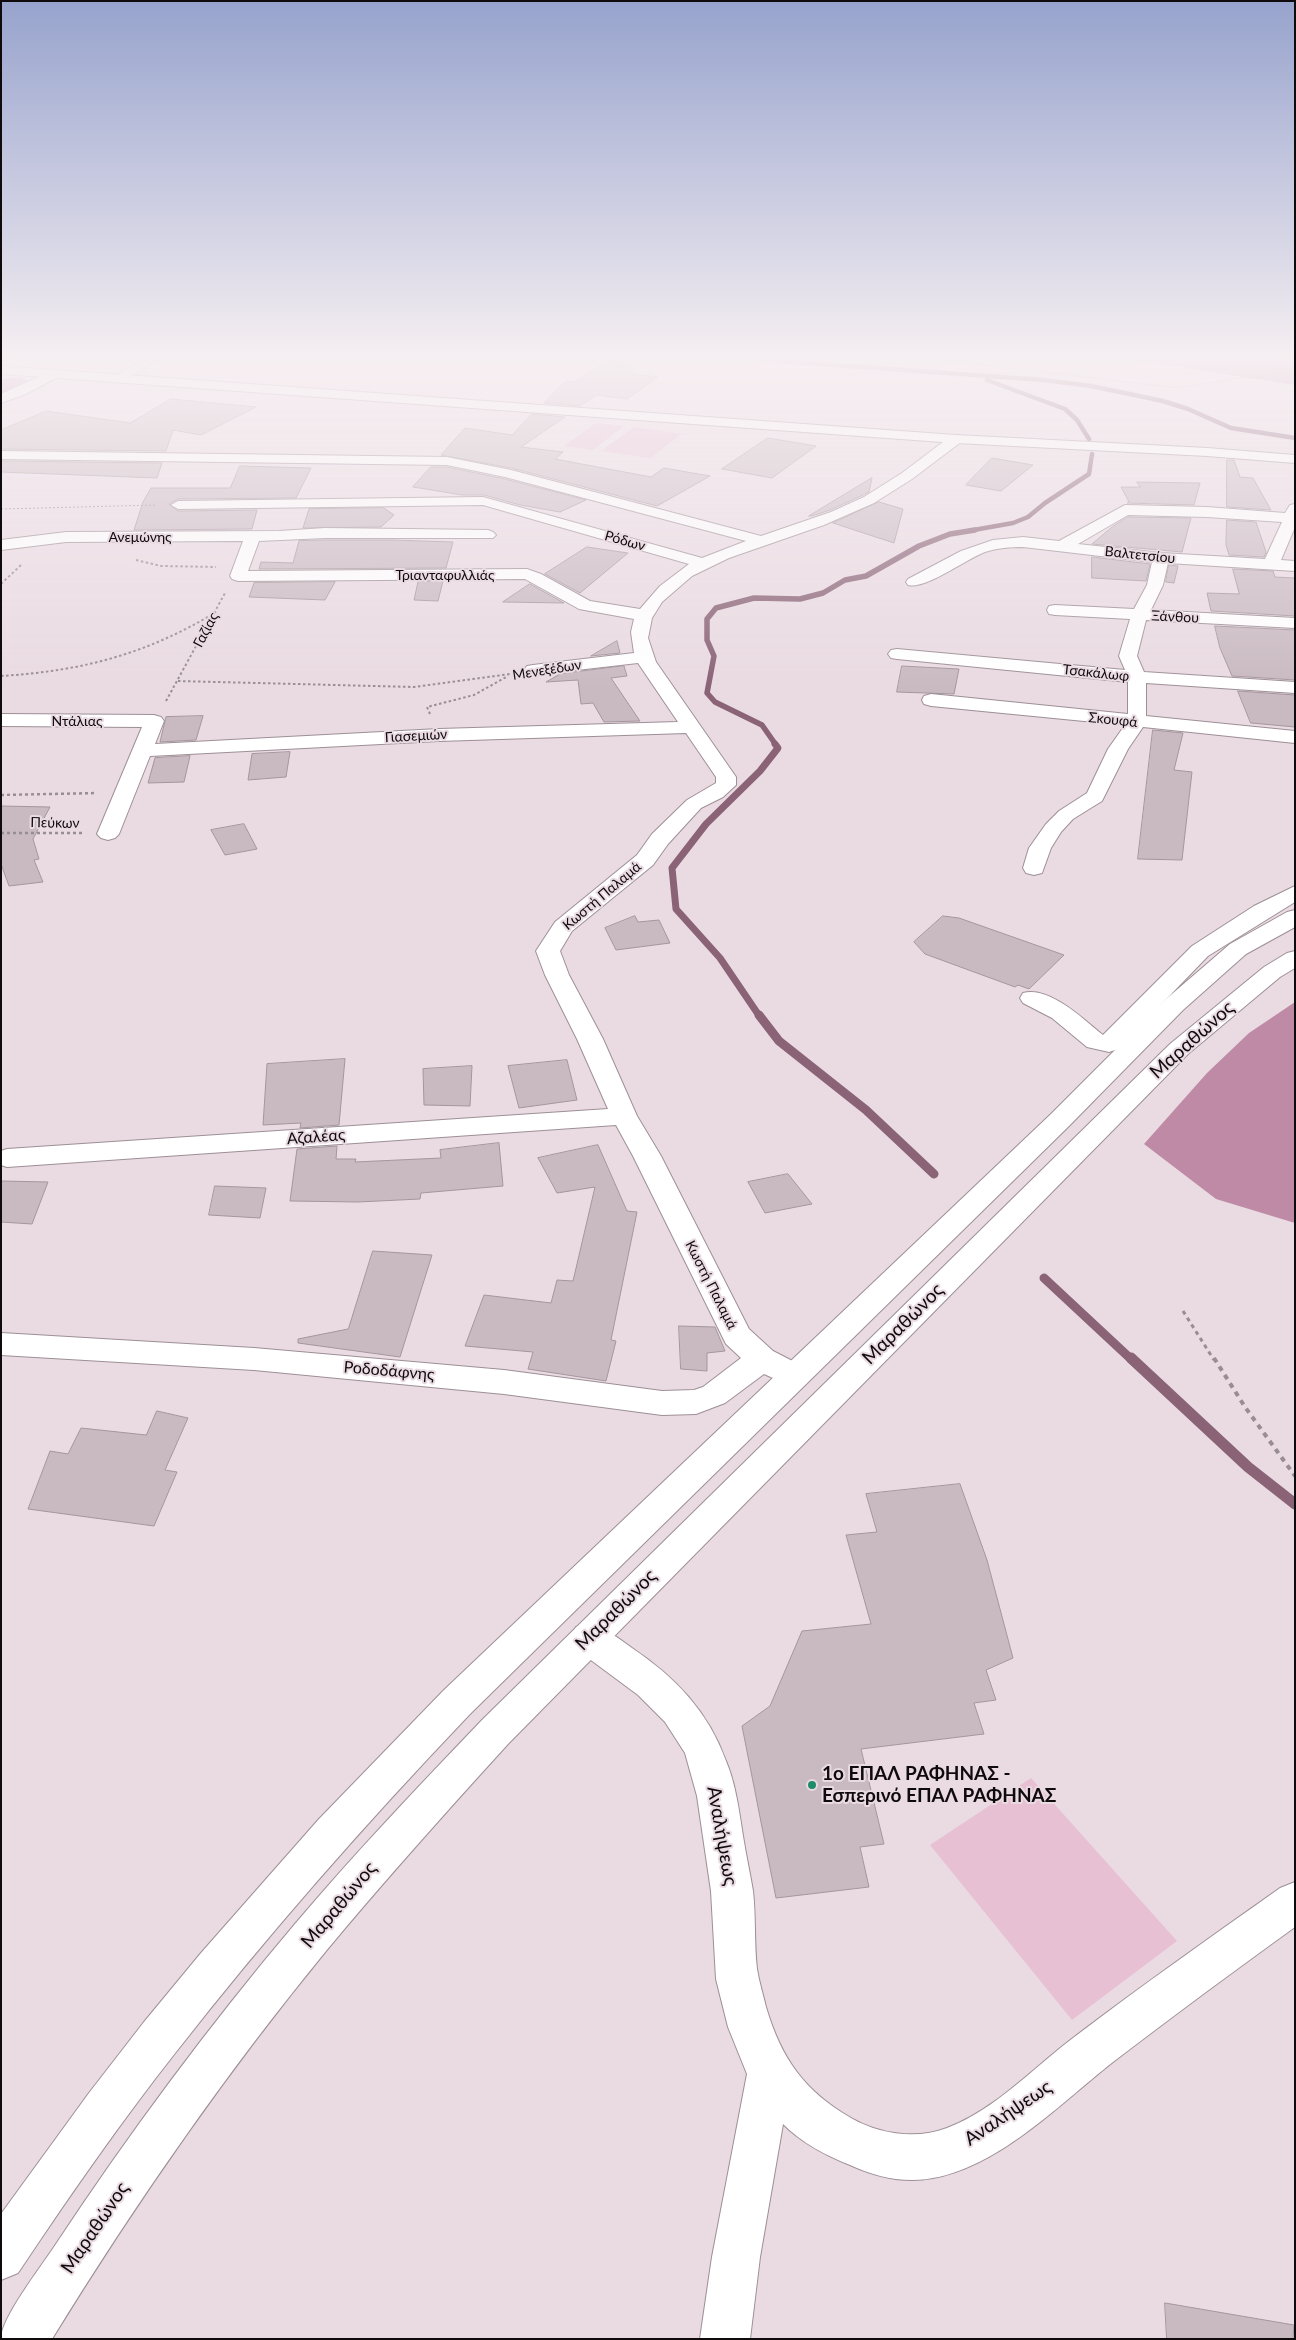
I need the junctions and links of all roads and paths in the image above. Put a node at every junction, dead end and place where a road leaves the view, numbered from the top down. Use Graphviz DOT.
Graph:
graph roads {
  1 [pos="487,469"];
  2 [pos="919,469"];
  3 [pos="399,489"];
  4 [pos="483,501"];
  5 [pos="345,504"];
  6 [pos="178,505"];
  7 [pos="1,509"];
  8 [pos="1293,515"];
  9 [pos="488,535"];
  10 [pos="253,536"];
  11 [pos="279,536"];
  12 [pos="764,541"];
  13 [pos="1,545"];
  14 [pos="1061,547"];
  15 [pos="1161,558"];
  16 [pos="135,560"];
  17 [pos="25,561"];
  18 [pos="703,563"];
  19 [pos="1271,565"];
  20 [pos="1295,566"];
  21 [pos="239,572"];
  22 [pos="914,582"];
  23 [pos="1,584"];
  24 [pos="1055,610"];
  25 [pos="216,612"];
  26 [pos="643,615"];
  27 [pos="1139,616"];
  28 [pos="1295,624"];
  29 [pos="897,654"];
  30 [pos="644,657"];
  31 [pos="533,670"];
  32 [pos="1,676"];
  33 [pos="1137,677"];
  34 [pos="178,681"];
  35 [pos="1295,688"];
  36 [pos="931,700"];
  37 [pos="1,720"];
  38 [pos="154,721"];
  39 [pos="1137,722"];
  40 [pos="690,727"];
  41 [pos="439,735"];
  42 [pos="1295,738"];
  43 [pos="143,750"];
  44 [pos="122,793"];
  45 [pos="1,795"];
  46 [pos="1,832"];
  47 [pos="108,834"];
  48 [pos="1034,868"];
  49 [pos="1295,893"];
  50 [pos="1295,917"];
  51 [pos="1295,958"];
  52 [pos="1032,998"];
  53 [pos="624,1116"];
  54 [pos="7,1158"];
  55 [pos="1183,1311"];
  56 [pos="1,1344"];
  57 [pos="762,1359"];
  58 [pos="795,1376"];
  59 [pos="1295,1476"];
  60 [pos="589,1638"];
  61 [pos="1295,1902"];
  62 [pos="769,2074"];
  63 [pos="1,2256"];
  64 [pos="23,2339"];
  65 [pos="725,2339"];
  1 -- 12 [label="street"];
  2 -- 12 [label="street, Κωστή Παλαμά"];
  3 -- 4 [label="street"];
  4 -- 5 [label="street, Ρόδων"];
  4 -- 18 [label="street, Ρόδων"];
  5 -- 6 [label="street"];
  5 -- 11 [label="street"];
  6 -- 7 [label="path"];
  8 -- 14 [label="street, Βαλτετσίου"];
  8 -- 19 [label="street"];
  9 -- 11 [label="street, Ανεμώνης"];
  10 -- 11 [label="street, Ανεμώνης"];
  10 -- 13 [label="street, Ανεμώνης"];
  10 -- 21 [label="street"];
  12 -- 18 [label="street, Κωστή Παλαμά"];
  14 -- 15 [label="street, Βαλτετσίου"];
  14 -- 22 [label="street"];
  15 -- 19 [label="street, Βαλτετσίου"];
  15 -- 27 [label="street"];
  16 -- 21 [label="path"];
  17 -- 23 [label="path"];
  18 -- 26 [label="street, Κωστή Παλαμά"];
  19 -- 20 [label="street, Βαλτετσίου"];
  21 -- 25 [label="path, Γαζίας"];
  21 -- 26 [label="street, Τριανταφυλλιάς"];
  24 -- 27 [label="street, Ξάνθου"];
  25 -- 32 [label="path"];
  25 -- 34 [label="path, Γαζίας"];
  26 -- 30 [label="street, Κωστή Παλαμά"];
  27 -- 28 [label="street, Ξάνθου"];
  27 -- 33 [label="street"];
  29 -- 33 [label="street, Τσακάλωφ"];
  30 -- 31 [label="street, Μενεξέδων"];
  30 -- 40 [label="street, Κωστή Παλαμά"];
  33 -- 35 [label="street, Τσακάλωφ"];
  33 -- 39 [label="street"];
  34 -- 38 [label="path, Γαζίας"];
  34 -- 41 [label="path, Μενεξέδων"];
  36 -- 39 [label="street, Σκουφά"];
  37 -- 38 [label="street, Ντάλιας"];
  38 -- 43 [label="street"];
  39 -- 42 [label="street, Σκουφά"];
  39 -- 48 [label="street"];
  40 -- 41 [label="street, Γιασεμιών"];
  40 -- 53 [label="street, Κωστή Παλαμά"];
  41 -- 43 [label="street, Γιασεμιών"];
  43 -- 44 [label="street"];
  44 -- 45 [label="path"];
  44 -- 47 [label="street"];
  46 -- 47 [label="path, Πεύκων"];
  49 -- 52 [label="street"];
  50 -- 58 [label="street, Μαραθώνος"];
  51 -- 60 [label="street, Μαραθώνος"];
  53 -- 54 [label="street, Αζαλέας"];
  53 -- 57 [label="street, Κωστή Παλαμά"];
  55 -- 59 [label="path"];
  56 -- 57 [label="street, Ροδοδάφνης"];
  57 -- 58 [label="street, Κωστή Παλαμά"];
  58 -- 63 [label="street, Μαραθώνος"];
  60 -- 62 [label="street, Αναλήψεως"];
  60 -- 64 [label="street, Μαραθώνος"];
  61 -- 62 [label="street, Αναλήψεως"];
  62 -- 65 [label="street"];
}
